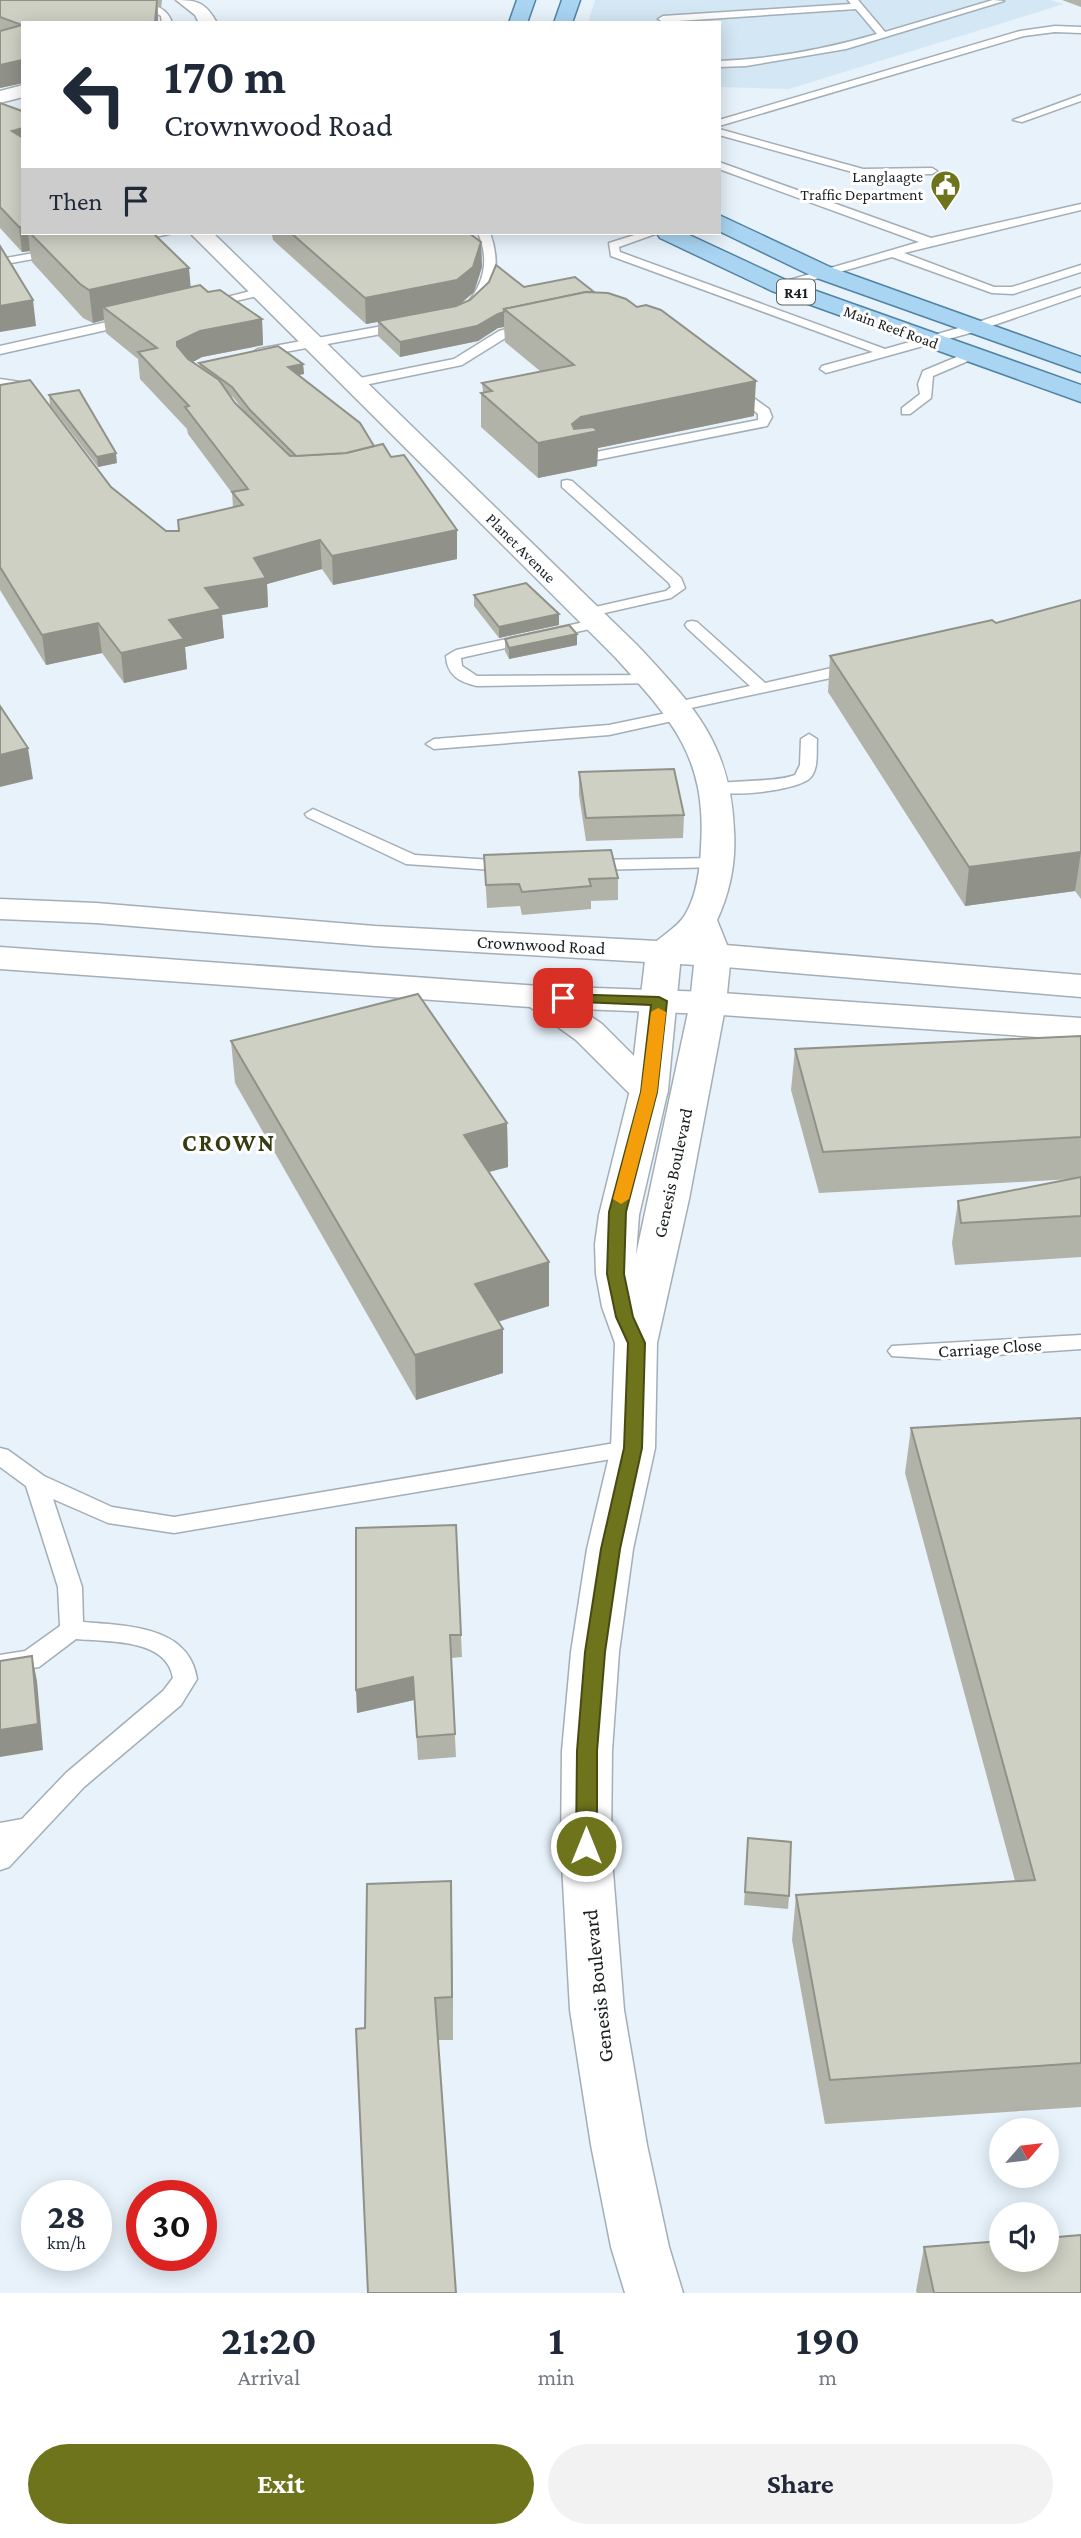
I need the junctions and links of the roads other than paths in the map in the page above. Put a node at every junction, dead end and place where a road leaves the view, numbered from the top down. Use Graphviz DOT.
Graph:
graph roads {
  1 [pos="185,0"];
  2 [pos="526,0"];
  3 [pos="571,0"];
  4 [pos="999,1"];
  5 [pos="117,2"];
  6 [pos="856,3"];
  7 [pos="663,17"];
  8 [pos="167,21"];
  9 [pos="207,21"];
  10 [pos="519,21"];
  11 [pos="564,21"];
  12 [pos="1081,30"];
  13 [pos="883,35"];
  14 [pos="721,64"];
  15 [pos="21,92"];
  16 [pos="0,97"];
  17 [pos="1081,98"];
  18 [pos="1018,120"];
  19 [pos="721,122"];
  20 [pos="721,133"];
  21 [pos="721,166"];
  22 [pos="932,171"];
  23 [pos="1081,207"];
  24 [pos="721,223"];
  25 [pos="156,235"];
  26 [pos="203,235"];
  27 [pos="485,235"];
  28 [pos="646,235"];
  29 [pos="672,235"];
  30 [pos="116,242"];
  31 [pos="931,242"];
  32 [pos="65,251"];
  33 [pos="890,252"];
  34 [pos="0,262"];
  35 [pos="1081,268"];
  36 [pos="822,272"];
  37 [pos="780,286"];
  38 [pos="1081,291"];
  39 [pos="262,292"];
  40 [pos="196,306"];
  41 [pos="465,309"];
  42 [pos="144,318"];
  43 [pos="417,323"];
  44 [pos="547,324"];
  45 [pos="973,328"];
  46 [pos="929,341"];
  47 [pos="313,342"];
  48 [pos="0,350"];
  49 [pos="886,353"];
  50 [pos="971,355"];
  51 [pos="240,357"];
  52 [pos="1081,365"];
  53 [pos="826,369"];
  54 [pos="723,379"];
  55 [pos="0,383"];
  56 [pos="355,383"];
  57 [pos="1054,384"];
  58 [pos="1081,394"];
  59 [pos="1081,403"];
  60 [pos="45,410"];
  61 [pos="906,411"];
  62 [pos="582,459"];
  63 [pos="567,484"];
  64 [pos="592,618"];
  65 [pos="692,625"];
  66 [pos="866,666"];
  67 [pos="653,680"];
  68 [pos="762,688"];
  69 [pos="679,711"];
  70 [pos="809,739"];
  71 [pos="434,744"];
  72 [pos="714,788"];
  73 [pos="313,814"];
  74 [pos="716,863"];
  75 [pos="569,865"];
  76 [pos="529,866"];
  77 [pos="0,909"];
  78 [pos="700,920"];
  79 [pos="664,952"];
  80 [pos="713,955"];
  81 [pos="6,961"];
  82 [pos="1081,986"];
  83 [pos="539,997"];
  84 [pos="659,1001"];
  85 [pos="708,1003"];
  86 [pos="1081,1029"];
  87 [pos="649,1092"];
  88 [pos="1081,1342"];
  89 [pos="636,1343"];
  90 [pos="899,1351"];
  91 [pos="633,1448"];
  92 [pos="0,1456"];
  93 [pos="36,1482"];
  94 [pos="72,1630"];
  95 [pos="0,1664"];
  96 [pos="29,1828"];
  97 [pos="0,1834"];
  98 [pos="0,1859"];
  99 [pos="654,2293"];
  1 -- 9 [label="street"];
  2 -- 10 [label="main road"];
  3 -- 11 [label="main road"];
  4 -- 13 [label="lane"];
  5 -- 8 [label="lane"];
  6 -- 7 [label="lane"];
  6 -- 13 [label="lane"];
  12 -- 19 [label="lane"];
  13 -- 14 [label="lane"];
  15 -- 16 [label="street"];
  17 -- 18 [label="lane"];
  20 -- 22 [label="lane"];
  21 -- 31 [label="lane"];
  23 -- 31 [label="lane"];
  24 -- 36 [label="main road, Main Reef Road / R41"];
  25 -- 30 [label="lane"];
  26 -- 39 [label="street, Planet Avenue"];
  27 -- 41 [label="lane"];
  28 -- 49 [label="lane"];
  29 -- 37 [label="main road, Main Reef Road / R41"];
  31 -- 33 [label="lane"];
  32 -- 34 [label="lane"];
  33 -- 35 [label="lane"];
  33 -- 36 [label="lane"];
  36 -- 37 [label="lane"];
  36 -- 45 [label="main road, Main Reef Road / R41"];
  37 -- 46 [label="main road, Main Reef Road / R41"];
  38 -- 45 [label="lane"];
  39 -- 40 [label="lane"];
  39 -- 47 [label="street, Planet Avenue"];
  42 -- 48 [label="lane"];
  43 -- 47 [label="lane"];
  44 -- 56 [label="lane"];
  45 -- 46 [label="lane"];
  45 -- 52 [label="main road, Main Reef Road / R41"];
  46 -- 49 [label="lane"];
  46 -- 50 [label="main road, Main Reef Road / R41"];
  47 -- 51 [label="lane"];
  47 -- 56 [label="street, Planet Avenue"];
  49 -- 53 [label="lane"];
  50 -- 57 [label="main road, Main Reef Road / R41"];
  50 -- 61 [label="lane"];
  54 -- 62 [label="lane"];
  55 -- 60 [label="lane"];
  56 -- 64 [label="street, Planet Avenue"];
  57 -- 58 [label="main road, Main Reef Road / R41"];
  57 -- 59 [label="street"];
  63 -- 64 [label="lane"];
  64 -- 67 [label="street, Planet Avenue"];
  64 -- 67 [label="lane"];
  65 -- 68 [label="lane"];
  66 -- 68 [label="lane"];
  67 -- 69 [label="street, Planet Avenue"];
  68 -- 69 [label="lane"];
  69 -- 71 [label="lane"];
  69 -- 72 [label="street, Planet Avenue"];
  70 -- 72 [label="lane"];
  72 -- 74 [label="street, Planet Avenue"];
  73 -- 76 [label="lane"];
  74 -- 75 [label="lane"];
  74 -- 78 [label="street, Planet Avenue"];
  77 -- 79 [label="street, Crownwood Road"];
  78 -- 79 [label="street, Planet Avenue"];
  78 -- 80 [label="street"];
  79 -- 80 [label="street, Crownwood Road"];
  79 -- 84 [label="street"];
  80 -- 82 [label="street, Crownwood Road"];
  80 -- 85 [label="street"];
  81 -- 83 [label="street"];
  83 -- 84 [label="street"];
  83 -- 87 [label="street"];
  84 -- 85 [label="street"];
  84 -- 87 [label="street, Genesis Boulevard"];
  85 -- 86 [label="street"];
  85 -- 89 [label="street, Genesis Boulevard"];
  87 -- 89 [label="street, Genesis Boulevard"];
  88 -- 90 [label="lane, Carriage Close"];
  89 -- 91 [label="street, Genesis Boulevard"];
  91 -- 93 [label="lane"];
  91 -- 99 [label="street, Genesis Boulevard"];
  92 -- 93 [label="lane"];
  93 -- 94 [label="lane"];
  94 -- 95 [label="lane"];
  94 -- 96 [label="lane"];
  96 -- 97 [label="lane"];
  96 -- 98 [label="lane"];
}
